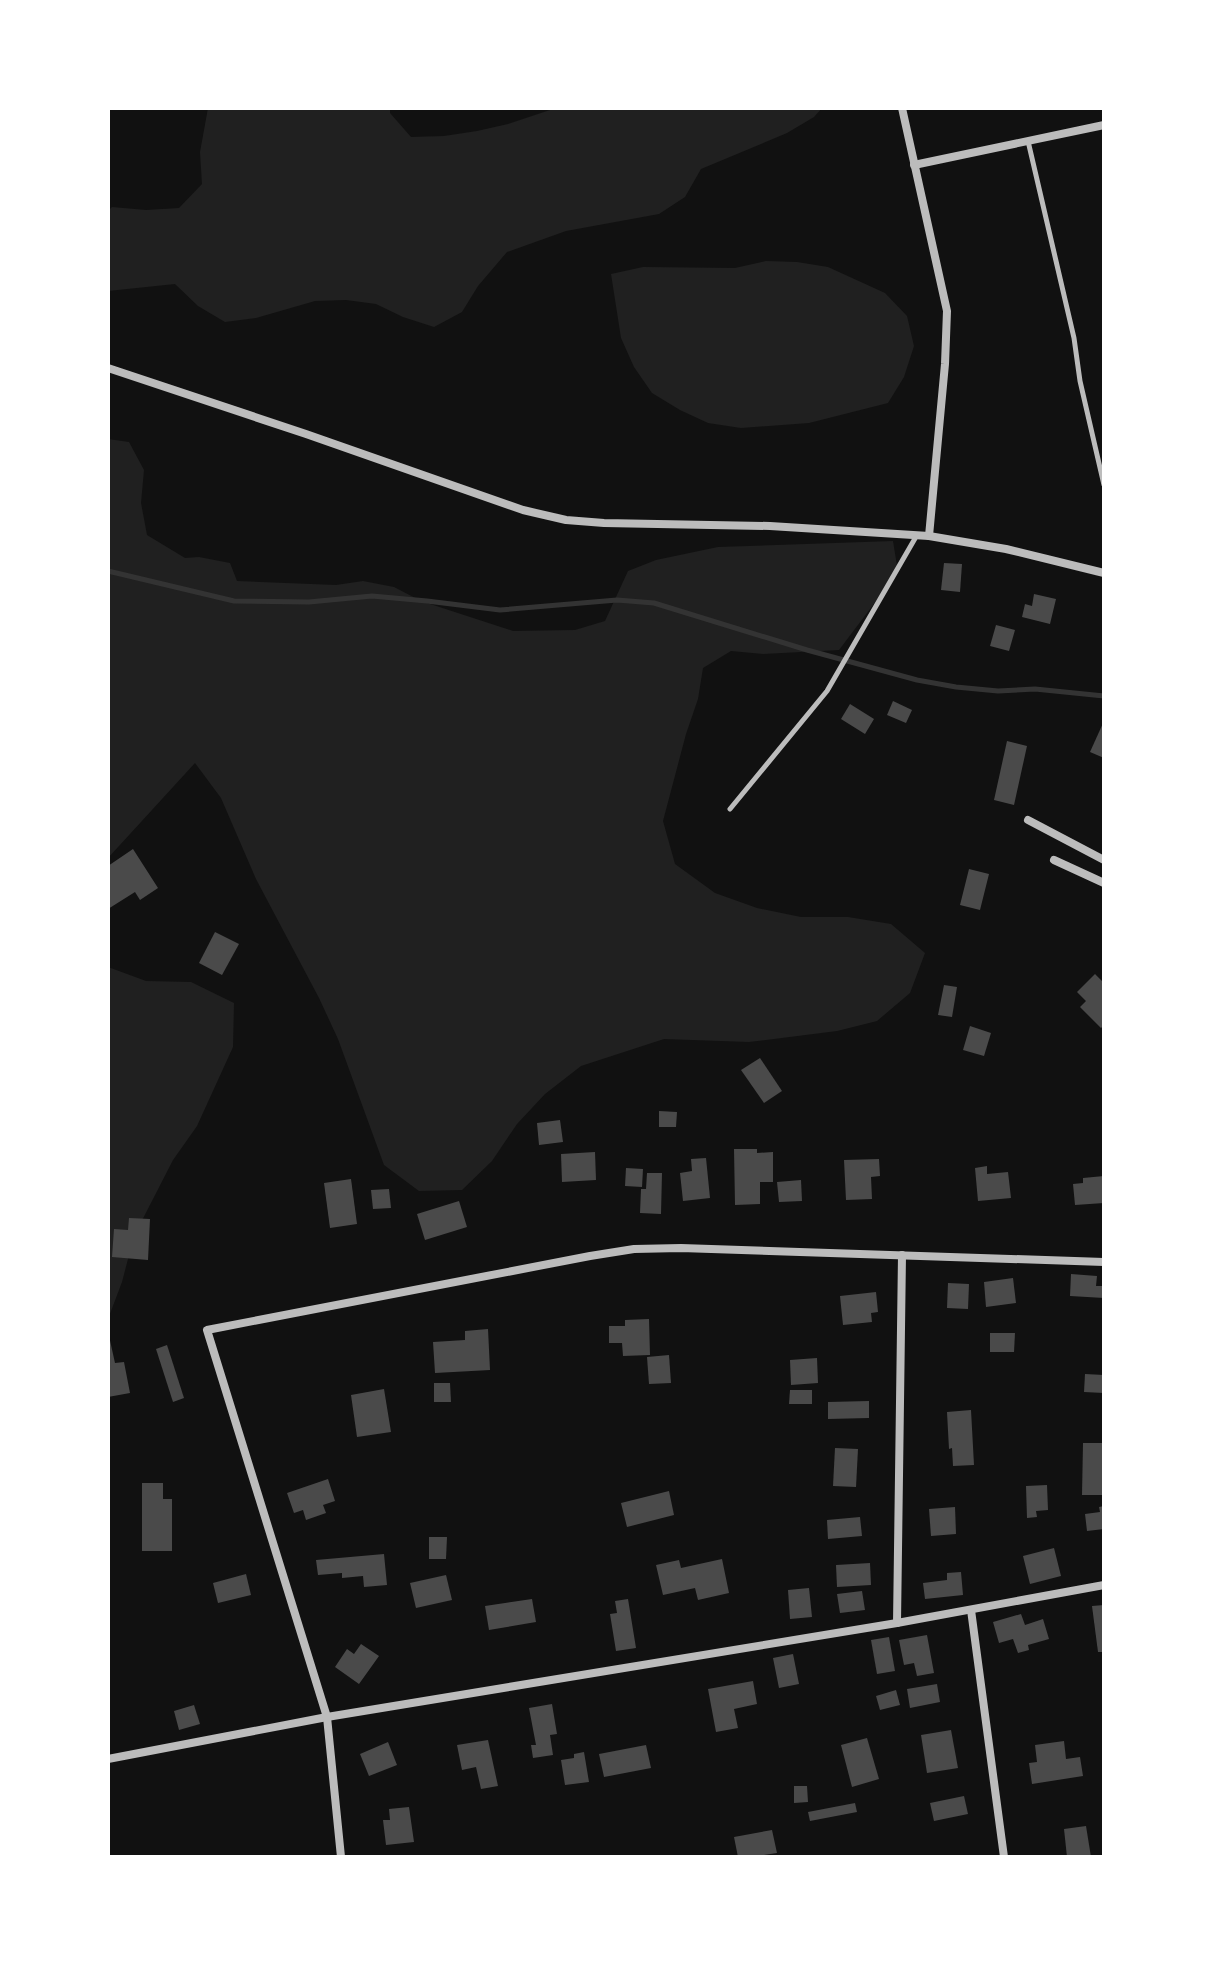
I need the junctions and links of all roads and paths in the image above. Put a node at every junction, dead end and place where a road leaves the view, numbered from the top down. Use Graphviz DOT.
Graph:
graph roads {
  1 [pos="902,108"];
  2 [pos="1104,125"];
  3 [pos="1027,140"];
  4 [pos="914,165"];
  5 [pos="108,368"];
  6 [pos="1104,485"];
  7 [pos="917,535"];
  8 [pos="929,536"];
  9 [pos="1104,573"];
  10 [pos="730,809"];
  11 [pos="1028,820"];
  12 [pos="1054,860"];
  13 [pos="1104,860"];
  14 [pos="1104,883"];
  15 [pos="902,1255"];
  16 [pos="1104,1262"];
  17 [pos="1104,1585"];
  18 [pos="971,1610"];
  19 [pos="897,1623"];
  20 [pos="327,1717"];
  21 [pos="108,1759"];
  22 [pos="341,1857"];
  23 [pos="1004,1857"];
  1 -- 4 [label="street"];
  2 -- 3 [label="street"];
  3 -- 4 [label="street"];
  3 -- 6 [label="lane"];
  4 -- 8 [label="street"];
  5 -- 7 [label="street"];
  7 -- 8 [label="street"];
  7 -- 10 [label="lane"];
  8 -- 9 [label="street"];
  11 -- 13 [label="street"];
  12 -- 14 [label="street"];
  15 -- 16 [label="street"];
  15 -- 19 [label="street"];
  15 -- 20 [label="street"];
  17 -- 18 [label="street"];
  18 -- 19 [label="street"];
  18 -- 23 [label="street"];
  19 -- 20 [label="street"];
  20 -- 21 [label="street"];
  20 -- 22 [label="street"];
}
